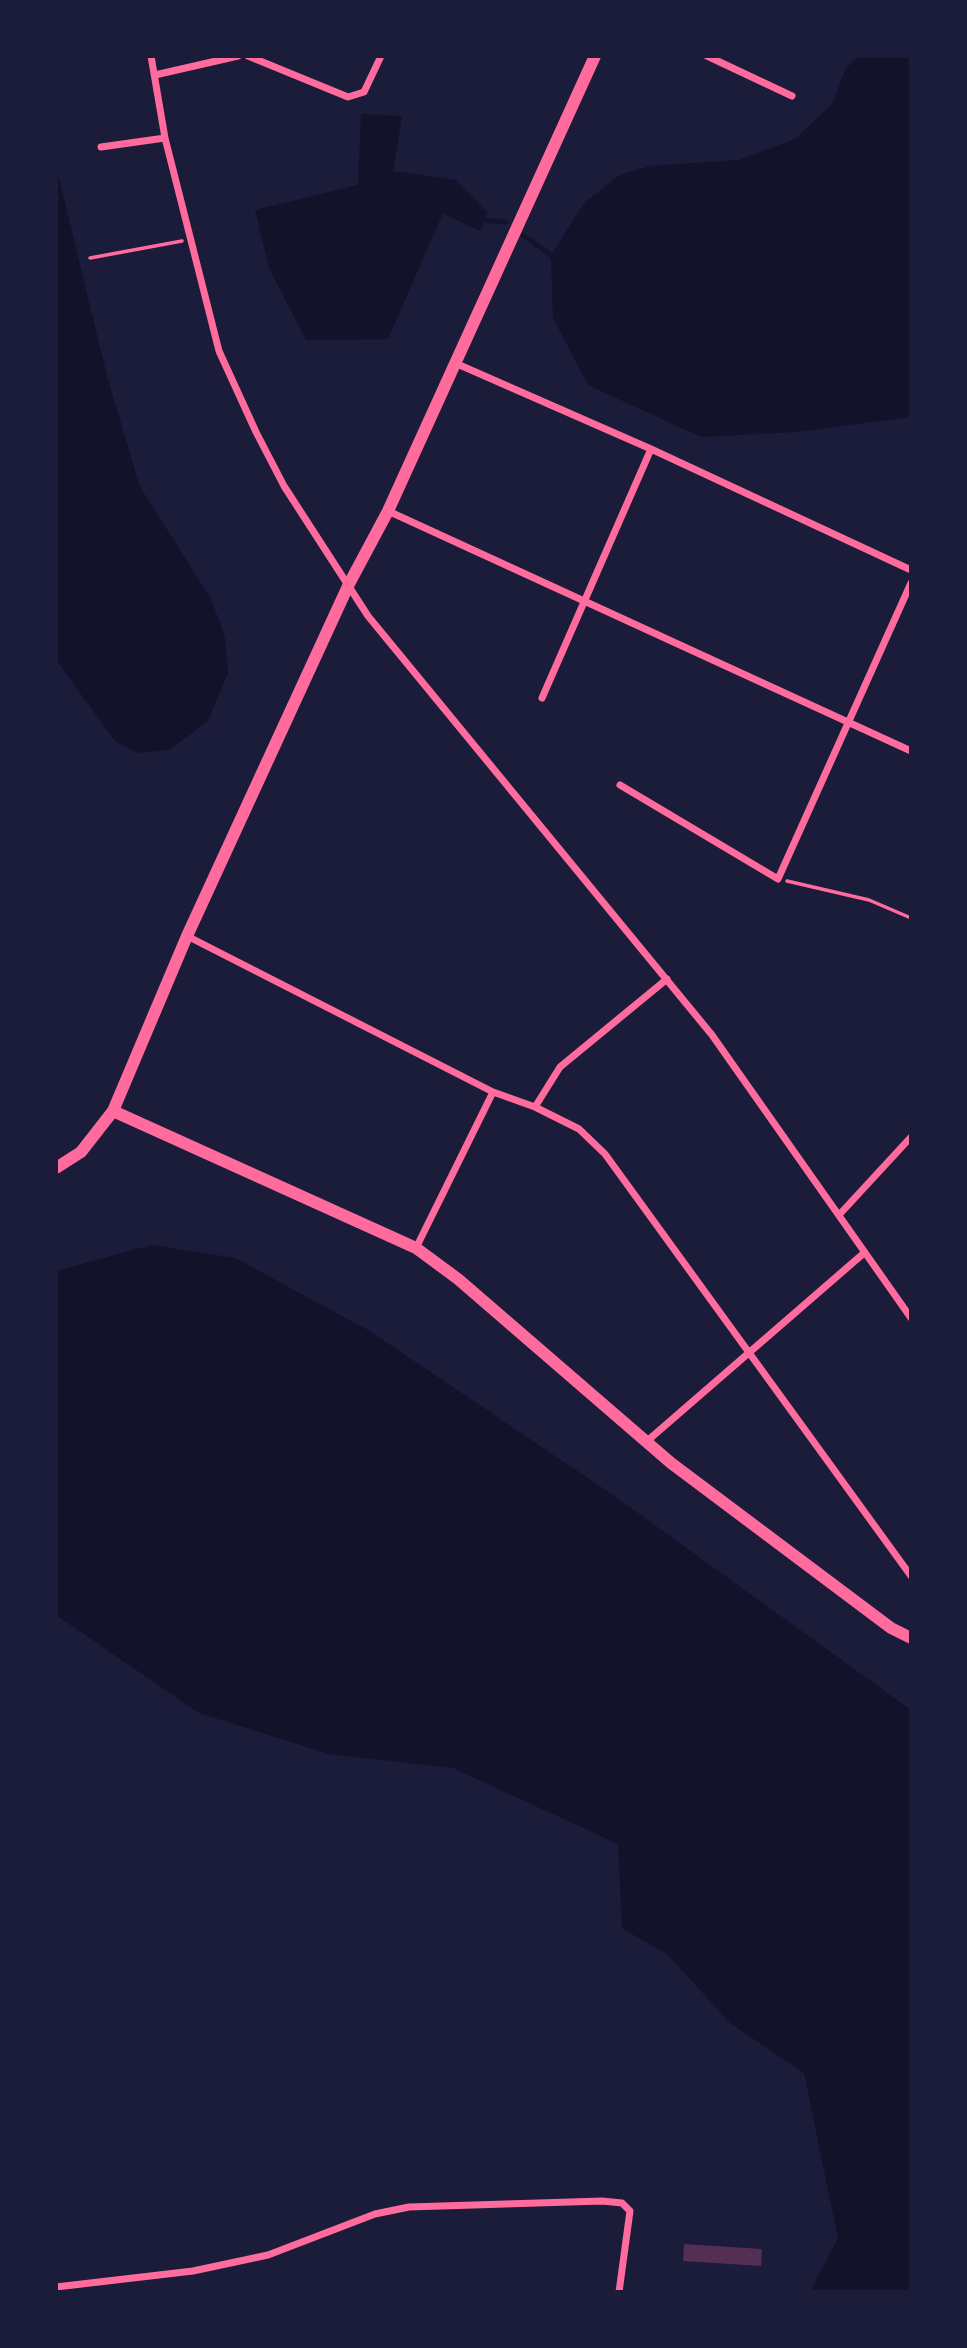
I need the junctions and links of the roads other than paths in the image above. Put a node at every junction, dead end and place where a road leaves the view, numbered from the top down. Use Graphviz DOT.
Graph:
graph roads {
  1 [pos="151,56"];
  2 [pos="238,56"];
  3 [pos="248,56"];
  4 [pos="381,56"];
  5 [pos="595,56"];
  6 [pos="707,56"];
  7 [pos="155,75"];
  8 [pos="792,96"];
  9 [pos="165,138"];
  10 [pos="101,148"];
  11 [pos="455,363"];
  12 [pos="651,449"];
  13 [pos="388,511"];
  14 [pos="911,570"];
  15 [pos="911,583"];
  16 [pos="349,584"];
  17 [pos="585,600"];
  18 [pos="542,698"];
  19 [pos="847,722"];
  20 [pos="911,751"];
  21 [pos="620,785"];
  22 [pos="187,936"];
  23 [pos="667,979"];
  24 [pos="494,1092"];
  25 [pos="536,1107"];
  26 [pos="113,1111"];
  27 [pos="911,1137"];
  28 [pos="56,1168"];
  29 [pos="839,1215"];
  30 [pos="416,1248"];
  31 [pos="864,1253"];
  32 [pos="911,1318"];
  33 [pos="750,1354"];
  34 [pos="645,1442"];
  35 [pos="911,1576"];
  36 [pos="911,1638"];
  37 [pos="56,2287"];
  38 [pos="619,2292"];
  1 -- 7 [label="street"];
  2 -- 7 [label="street"];
  3 -- 4 [label="street"];
  5 -- 11 [label="street"];
  6 -- 8 [label="street"];
  7 -- 9 [label="street"];
  9 -- 10 [label="street"];
  9 -- 16 [label="street"];
  11 -- 12 [label="street"];
  11 -- 13 [label="street"];
  12 -- 14 [label="street"];
  12 -- 17 [label="street"];
  13 -- 16 [label="street"];
  13 -- 17 [label="street"];
  15 -- 19 [label="street"];
  16 -- 22 [label="street"];
  16 -- 23 [label="street"];
  17 -- 18 [label="street"];
  17 -- 19 [label="street"];
  19 -- 20 [label="street"];
  19 -- 21 [label="street"];
  22 -- 24 [label="street"];
  22 -- 26 [label="street"];
  23 -- 25 [label="street"];
  23 -- 29 [label="street"];
  24 -- 25 [label="street"];
  24 -- 30 [label="street"];
  25 -- 33 [label="street"];
  26 -- 28 [label="street"];
  26 -- 30 [label="street"];
  27 -- 29 [label="street"];
  29 -- 31 [label="street"];
  30 -- 34 [label="street"];
  31 -- 32 [label="street"];
  31 -- 33 [label="street"];
  33 -- 34 [label="street"];
  33 -- 35 [label="street"];
  34 -- 36 [label="street"];
  37 -- 38 [label="street"];
}
